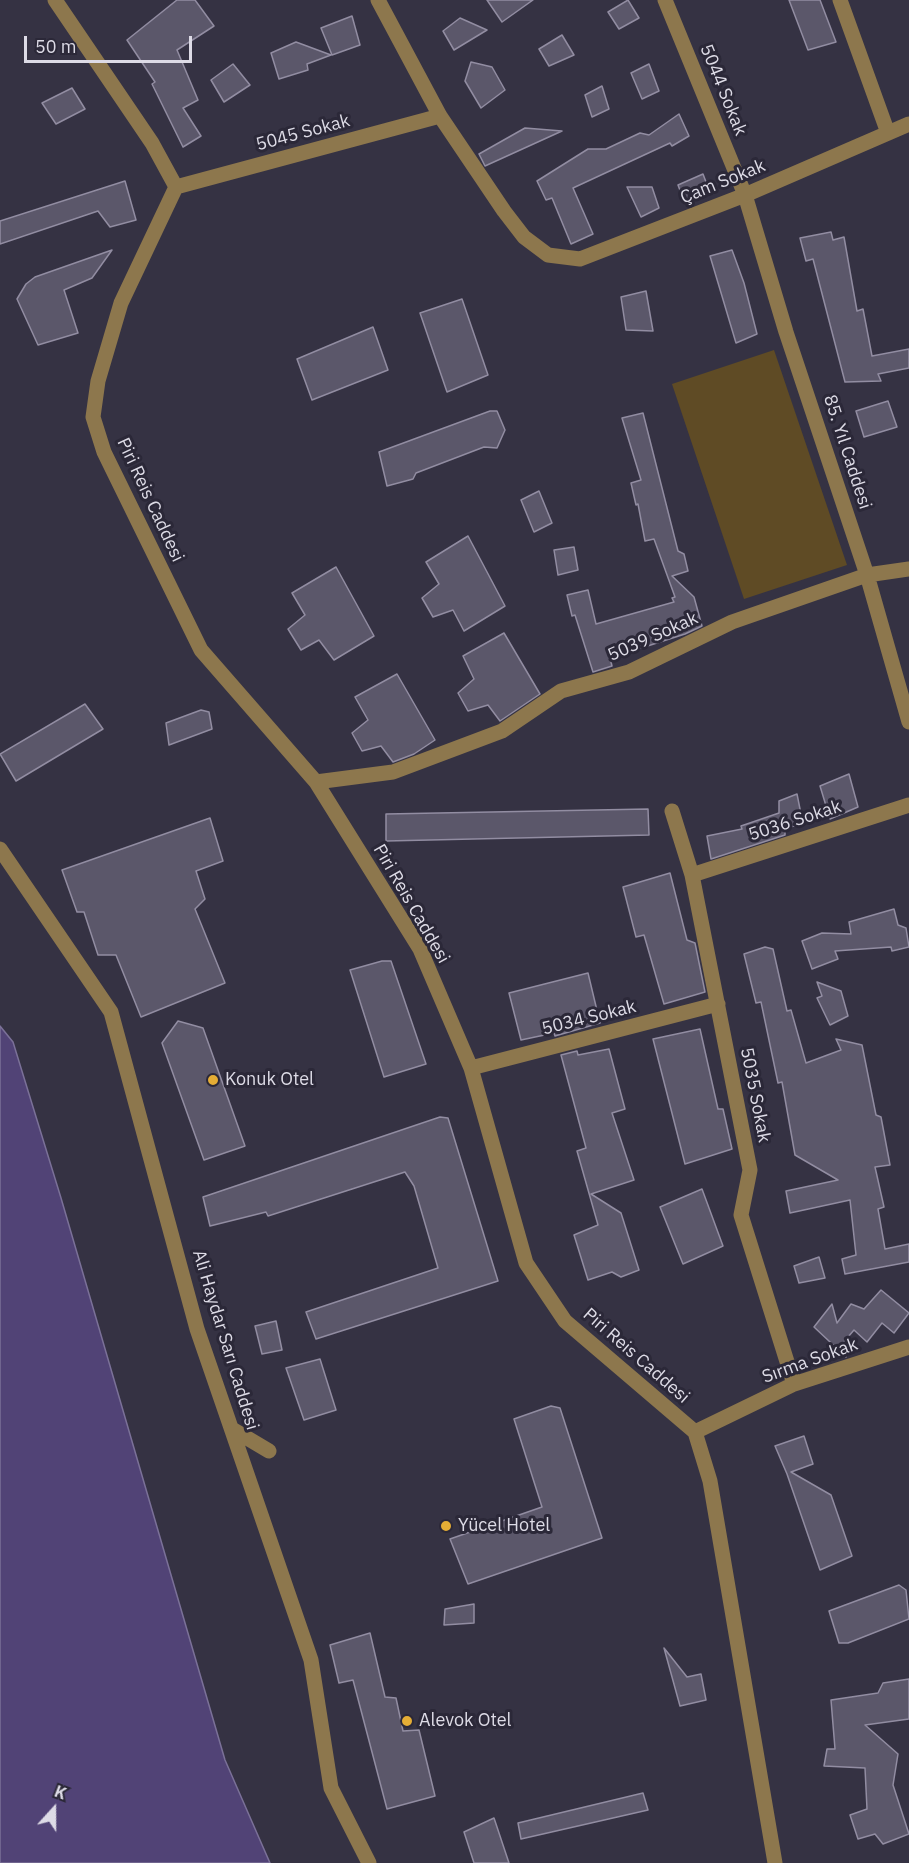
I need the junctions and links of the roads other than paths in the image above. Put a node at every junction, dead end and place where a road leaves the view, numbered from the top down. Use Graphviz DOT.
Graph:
graph roads {
  1 [pos="55,0"];
  2 [pos="378,0"];
  3 [pos="665,0"];
  4 [pos="840,0"];
  5 [pos="440,116"];
  6 [pos="909,124"];
  7 [pos="888,133"];
  8 [pos="176,187"];
  9 [pos="745,195"];
  10 [pos="909,569"];
  11 [pos="867,575"];
  12 [pos="909,722"];
  13 [pos="316,782"];
  14 [pos="909,805"];
  15 [pos="672,811"];
  16 [pos="0,849"];
  17 [pos="692,875"];
  18 [pos="718,1004"];
  19 [pos="471,1068"];
  20 [pos="909,1347"];
  21 [pos="794,1384"];
  22 [pos="232,1429"];
  23 [pos="695,1432"];
  24 [pos="269,1451"];
  25 [pos="369,1863"];
  26 [pos="775,1863"];
  1 -- 8 [label="street"];
  2 -- 5 [label="street"];
  3 -- 9 [label="street, 5044 Sokak"];
  4 -- 7 [label="street"];
  5 -- 8 [label="street, 5045 Sokak"];
  5 -- 9 [label="street, Çam Sokak"];
  6 -- 7 [label="street, Çam Sokak"];
  7 -- 9 [label="street, Çam Sokak"];
  8 -- 13 [label="street, Piri Reis Caddesi"];
  9 -- 11 [label="street, 85. Yıl Caddesi"];
  10 -- 11 [label="street, 5039 Sokak"];
  11 -- 12 [label="street, 85. Yıl Caddesi"];
  11 -- 13 [label="street, 5039 Sokak"];
  13 -- 19 [label="street, Piri Reis Caddesi"];
  14 -- 17 [label="street, 5036 Sokak"];
  15 -- 17 [label="street, 5035 Sokak"];
  16 -- 22 [label="street, Ali Haydar Sarı Caddesi"];
  17 -- 18 [label="street, 5035 Sokak"];
  18 -- 19 [label="street, 5034 Sokak"];
  18 -- 21 [label="street, 5035 Sokak"];
  19 -- 23 [label="street, Piri Reis Caddesi"];
  20 -- 21 [label="street, Sırma Sokak"];
  21 -- 23 [label="street, Sırma Sokak"];
  22 -- 24 [label="street"];
  22 -- 25 [label="street, Ali Haydar Sarı Caddesi"];
  23 -- 26 [label="street"];
}
